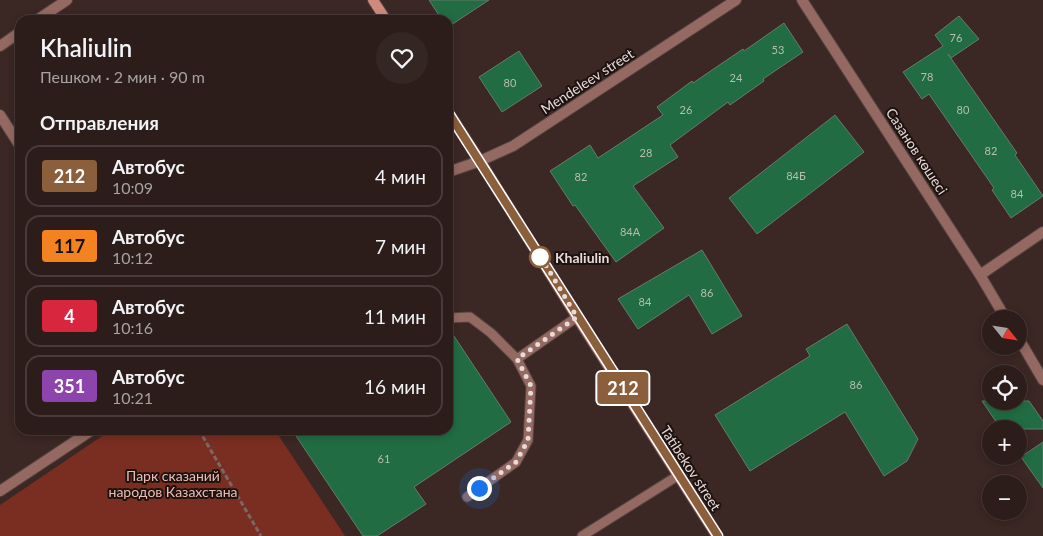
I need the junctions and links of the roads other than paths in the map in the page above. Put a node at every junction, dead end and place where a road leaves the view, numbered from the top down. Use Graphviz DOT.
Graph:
graph roads {
  1 [pos="67,0"];
  2 [pos="373,0"];
  3 [pos="736,0"];
  4 [pos="802,0"];
  5 [pos="44,15"];
  6 [pos="383,15"];
  7 [pos="15,36"];
  8 [pos="0,46"];
  9 [pos="0,115"];
  10 [pos="453,120"];
  11 [pos="15,138"];
  12 [pos="480,161"];
  13 [pos="453,170"];
  14 [pos="1043,232"];
  15 [pos="980,275"];
  16 [pos="1001,310"];
  17 [pos="577,317"];
  18 [pos="453,318"];
  19 [pos="1028,354"];
  20 [pos="517,359"];
  21 [pos="1043,380"];
  22 [pos="84,435"];
  23 [pos="678,475"];
  24 [pos="0,491"];
  25 [pos="467,497"];
  26 [pos="582,536"];
  27 [pos="718,536"];
  1 -- 5 [label="street"];
  2 -- 6 [label="main road"];
  3 -- 12 [label="street, Mendeleev street"];
  4 -- 15 [label="street, Сазанов көшесі"];
  7 -- 8 [label="street"];
  9 -- 11 [label="street"];
  10 -- 12 [label="main road, Tatibekov street"];
  12 -- 13 [label="street, Mendeleev street"];
  12 -- 17 [label="main road, Tatibekov street"];
  14 -- 15 [label="street"];
  15 -- 16 [label="street, Сазанов көшесі"];
  17 -- 20 [label="lane"];
  17 -- 23 [label="main road, Tatibekov street"];
  18 -- 20 [label="lane"];
  19 -- 21 [label="street"];
  20 -- 25 [label="lane"];
  22 -- 24 [label="street"];
  23 -- 26 [label="lane"];
  23 -- 27 [label="main road, Tatibekov street"];
}
